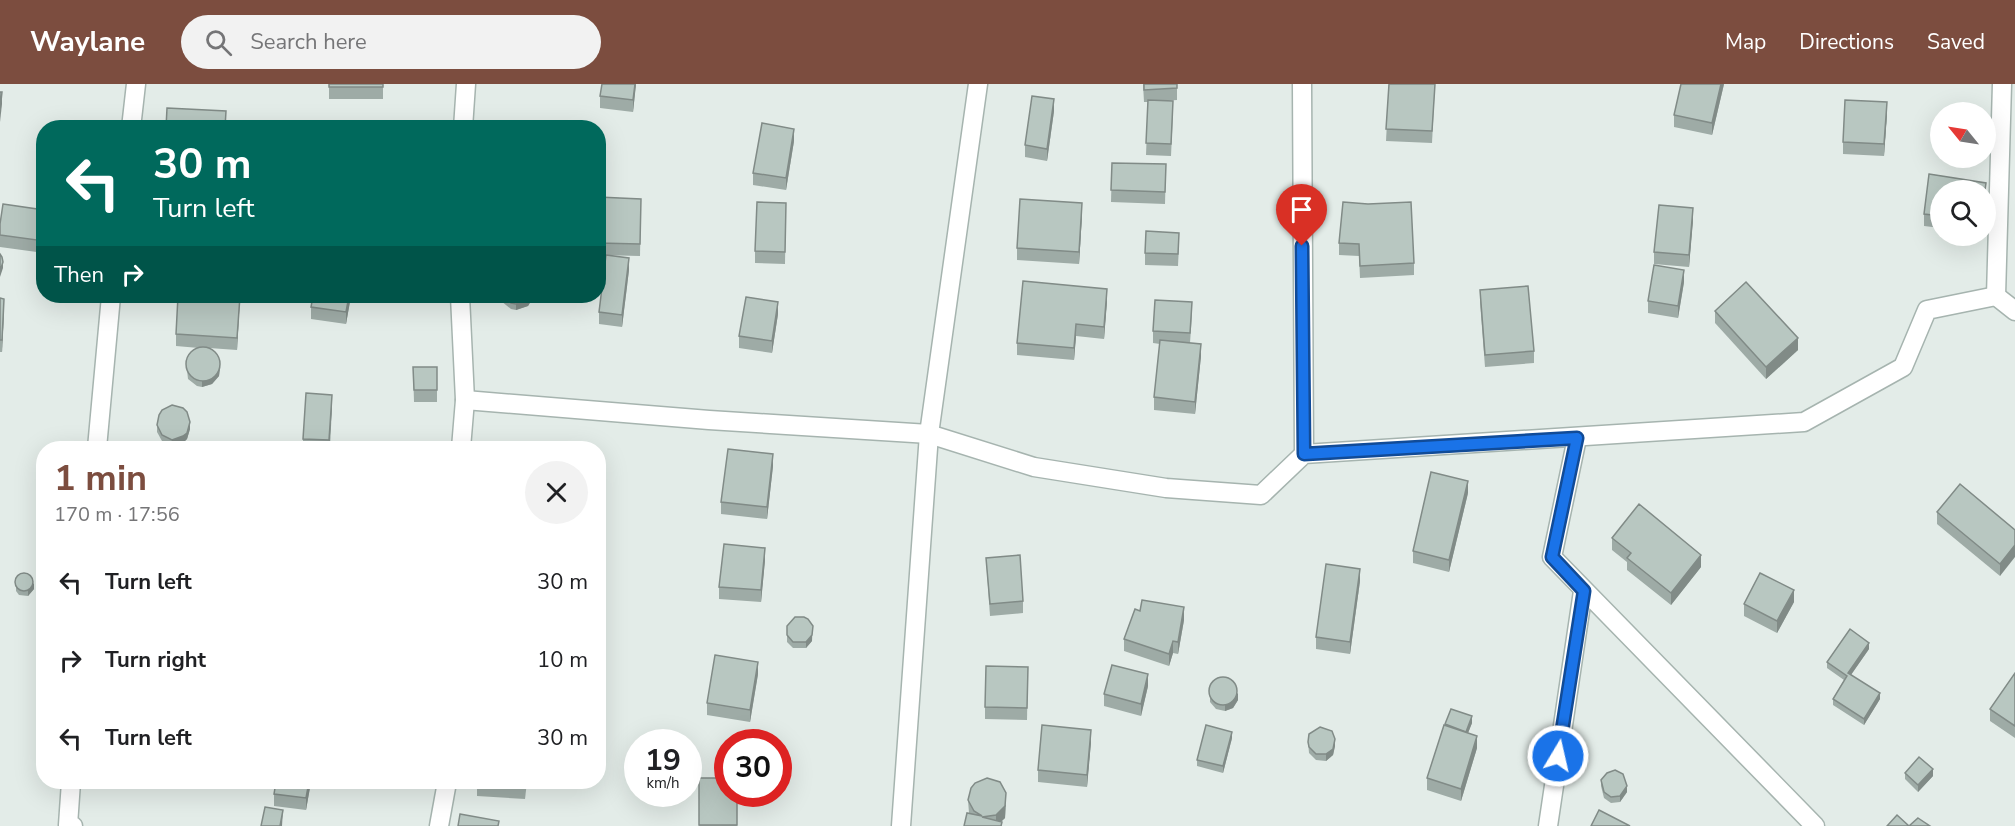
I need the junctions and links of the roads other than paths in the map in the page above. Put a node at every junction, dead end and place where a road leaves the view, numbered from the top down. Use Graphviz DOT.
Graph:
graph roads {
  1 [pos="136,84"];
  2 [pos="466,84"];
  3 [pos="978,84"];
  4 [pos="1302,84"];
  5 [pos="2002,84"];
  6 [pos="132,120"];
  7 [pos="464,120"];
  8 [pos="1996,296"];
  9 [pos="110,303"];
  10 [pos="460,303"];
  11 [pos="2015,311"];
  12 [pos="465,400"];
  13 [pos="929,434"];
  14 [pos="1577,438"];
  15 [pos="98,441"];
  16 [pos="462,441"];
  17 [pos="1304,454"];
  18 [pos="1584,591"];
  19 [pos="71,789"];
  20 [pos="446,789"];
  21 [pos="73,826"];
  22 [pos="439,826"];
  23 [pos="901,826"];
  24 [pos="1548,826"];
  25 [pos="1815,826"];
  1 -- 6 [label="street"];
  2 -- 7 [label="street"];
  3 -- 13 [label="street"];
  4 -- 17 [label="street"];
  5 -- 8 [label="street"];
  8 -- 11 [label="street"];
  8 -- 14 [label="street"];
  9 -- 15 [label="street"];
  10 -- 12 [label="street"];
  12 -- 13 [label="street"];
  12 -- 16 [label="street"];
  13 -- 17 [label="street"];
  13 -- 23 [label="street"];
  14 -- 17 [label="street"];
  14 -- 18 [label="street"];
  18 -- 24 [label="street"];
  18 -- 25 [label="street"];
  19 -- 21 [label="street"];
  20 -- 22 [label="street"];
}
